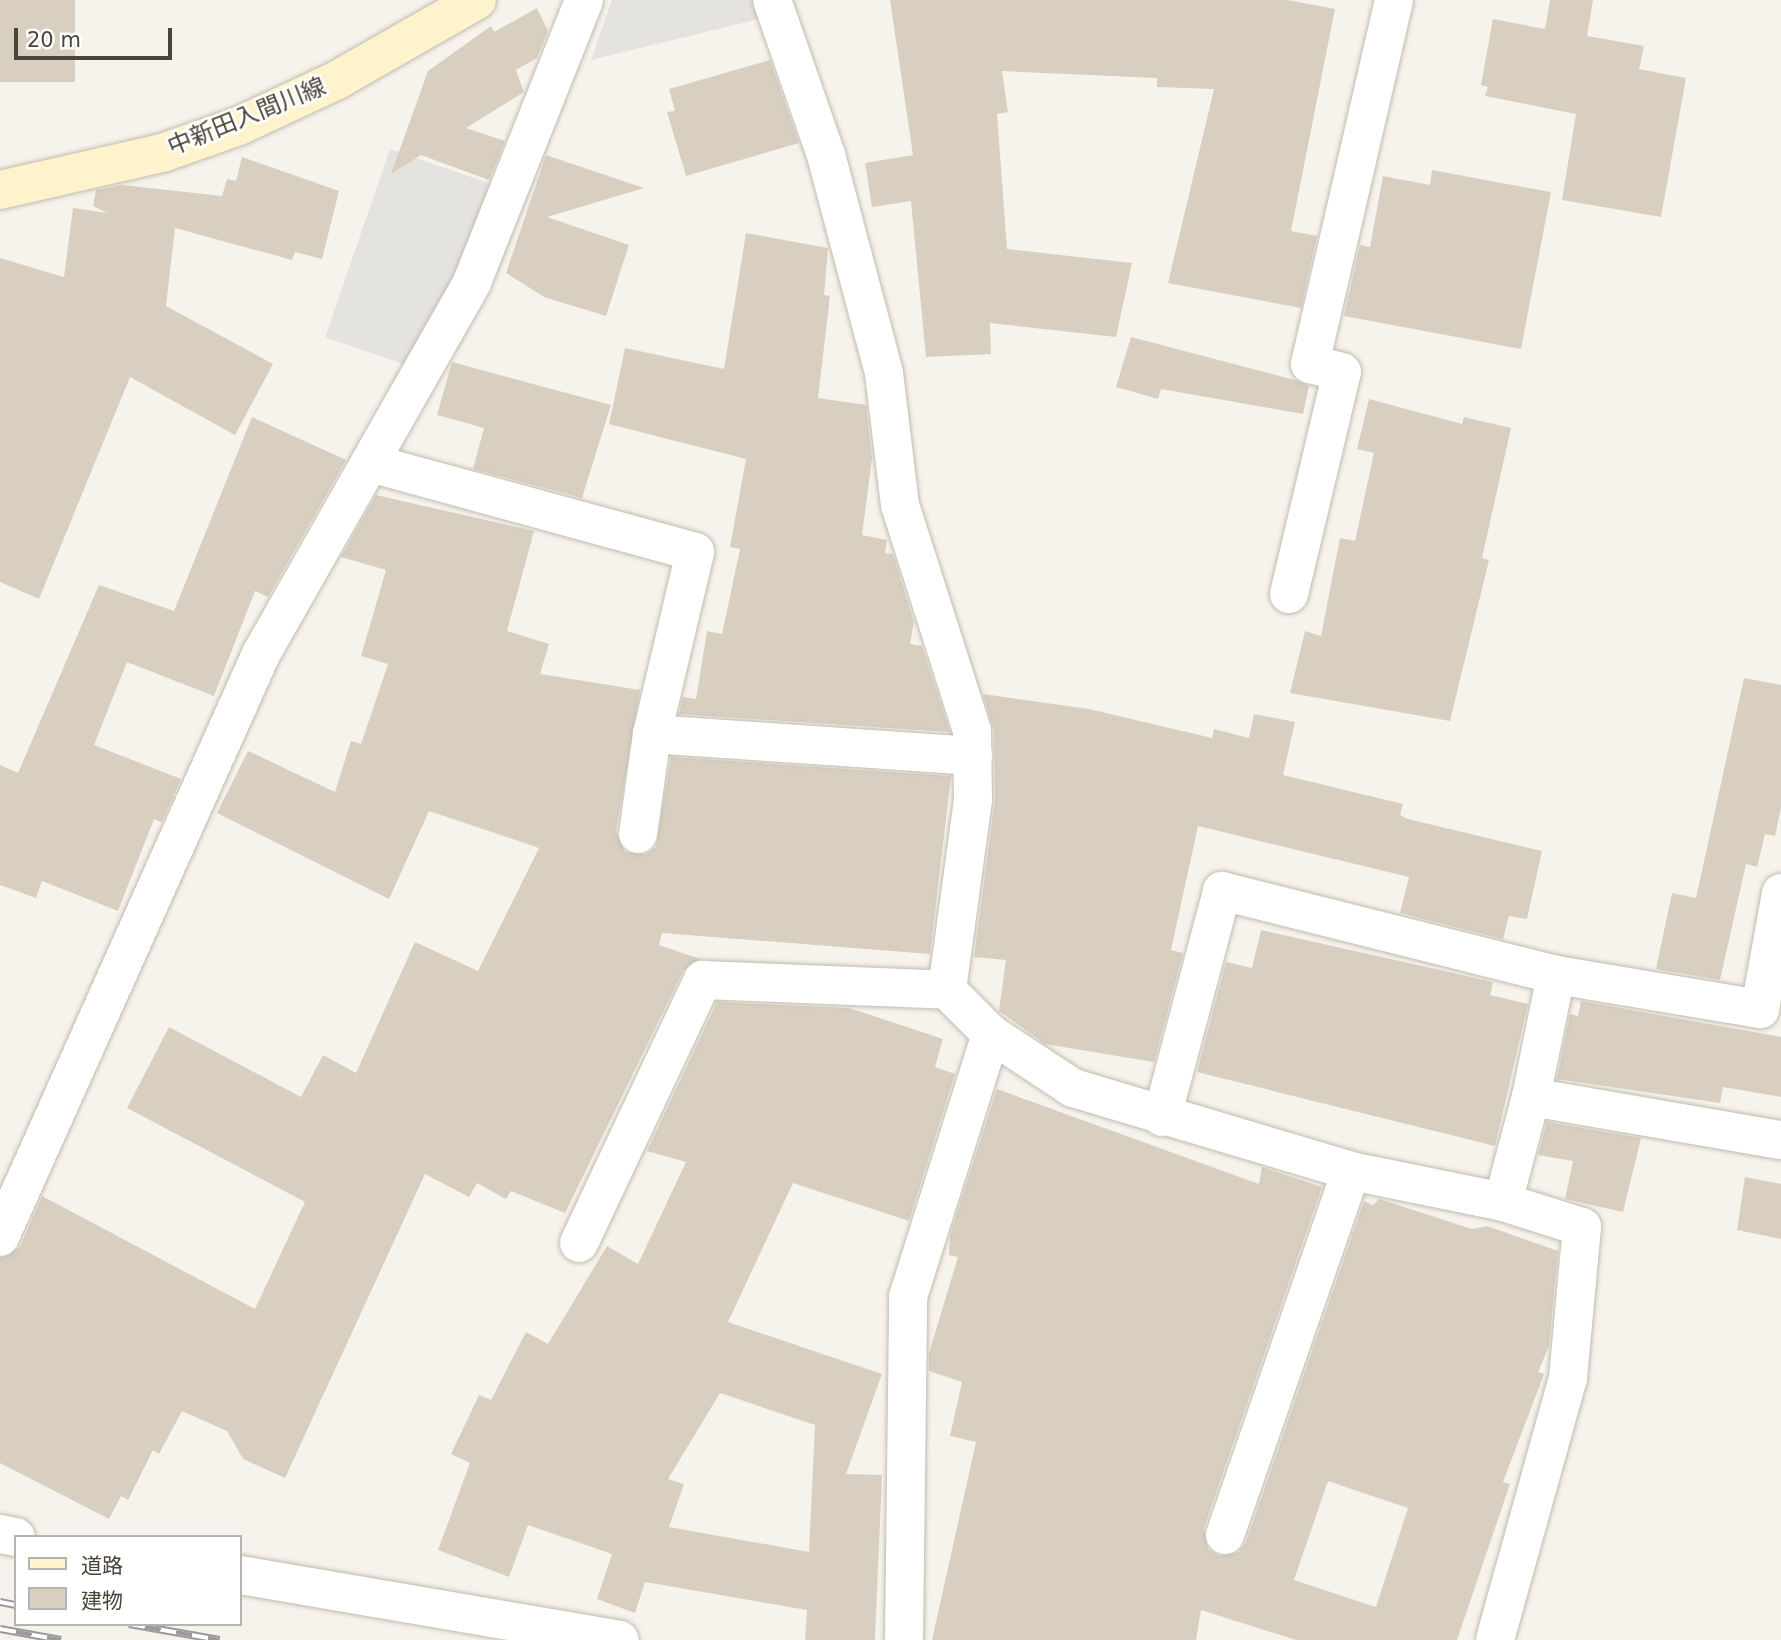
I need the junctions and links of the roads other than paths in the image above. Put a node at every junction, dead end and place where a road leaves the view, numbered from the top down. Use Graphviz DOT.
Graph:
graph roads {
  1 [pos="477,0"];
  2 [pos="584,0"];
  3 [pos="772,0"];
  4 [pos="1394,0"];
  5 [pos="0,190"];
  6 [pos="370,463"];
  7 [pos="1289,594"];
  8 [pos="652,734"];
  9 [pos="973,756"];
  10 [pos="638,834"];
  11 [pos="1781,893"];
  12 [pos="1556,975"];
  13 [pos="947,990"];
  14 [pos="991,1034"];
  15 [pos="1531,1097"];
  16 [pos="1162,1118"];
  17 [pos="1781,1140"];
  18 [pos="1351,1171"];
  19 [pos="1503,1202"];
  20 [pos="0,1237"];
  21 [pos="579,1243"];
  22 [pos="1225,1535"];
  23 [pos="242,1575"];
  24 [pos="619,1640"];
  25 [pos="904,1640"];
  26 [pos="1495,1640"];
  1 -- 5 [label="main road, 中新田入間川線"];
  2 -- 6 [label="street"];
  3 -- 9 [label="street"];
  4 -- 7 [label="street"];
  6 -- 8 [label="street"];
  6 -- 20 [label="street"];
  8 -- 9 [label="street"];
  8 -- 10 [label="street"];
  9 -- 13 [label="street"];
  11 -- 12 [label="street"];
  12 -- 15 [label="street"];
  12 -- 16 [label="street"];
  13 -- 14 [label="street"];
  13 -- 21 [label="street"];
  14 -- 16 [label="street"];
  14 -- 25 [label="street"];
  15 -- 17 [label="street"];
  15 -- 19 [label="street"];
  16 -- 18 [label="street"];
  18 -- 19 [label="street"];
  18 -- 22 [label="street"];
  19 -- 26 [label="street"];
  23 -- 24 [label="street"];
}
